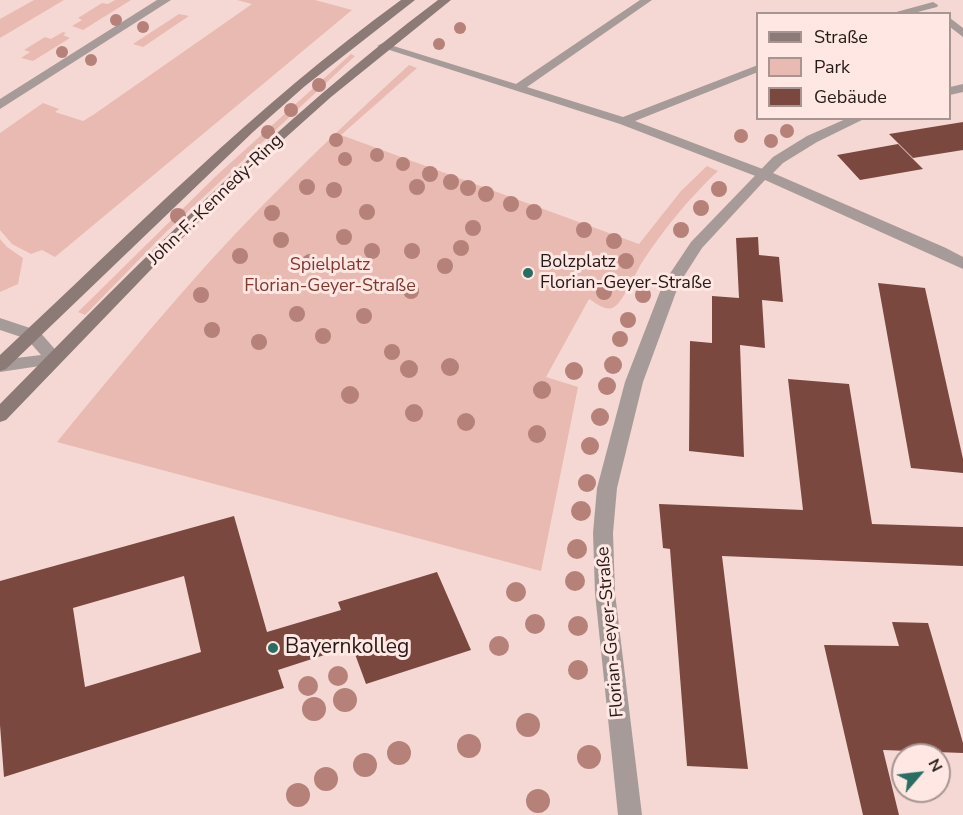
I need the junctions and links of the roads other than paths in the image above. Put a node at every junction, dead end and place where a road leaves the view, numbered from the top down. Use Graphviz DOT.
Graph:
graph roads {
  1 [pos="165,0"];
  2 [pos="409,0"];
  3 [pos="445,0"];
  4 [pos="647,0"];
  5 [pos="930,2"];
  6 [pos="900,12"];
  7 [pos="951,22"];
  8 [pos="963,34"];
  9 [pos="383,46"];
  10 [pos="756,69"];
  11 [pos="519,87"];
  12 [pos="0,105"];
  13 [pos="856,120"];
  14 [pos="624,121"];
  15 [pos="763,174"];
  16 [pos="963,264"];
  17 [pos="0,324"];
  18 [pos="33,335"];
  19 [pos="54,359"];
  20 [pos="0,366"];
  21 [pos="0,415"];
  22 [pos="630,815"];
  1 -- 12 [label="street"];
  2 -- 18 [label="main road, John-F.-Kennedy-Ring"];
  3 -- 9 [label="main road, John-F.-Kennedy-Ring"];
  4 -- 11 [label="lane"];
  5 -- 6 [label="lane"];
  7 -- 8 [label="lane"];
  9 -- 11 [label="lane"];
  9 -- 19 [label="main road, John-F.-Kennedy-Ring"];
  10 -- 14 [label="lane"];
  11 -- 14 [label="lane"];
  13 -- 15 [label="street, Florian-Geyer-Straße"];
  14 -- 15 [label="lane"];
  15 -- 16 [label="street"];
  15 -- 22 [label="street, Florian-Geyer-Straße"];
  17 -- 18 [label="street"];
  18 -- 19 [label="street"];
  18 -- 20 [label="main road, John-F.-Kennedy-Ring"];
  19 -- 20 [label="street"];
  19 -- 21 [label="main road, John-F.-Kennedy-Ring"];
}
